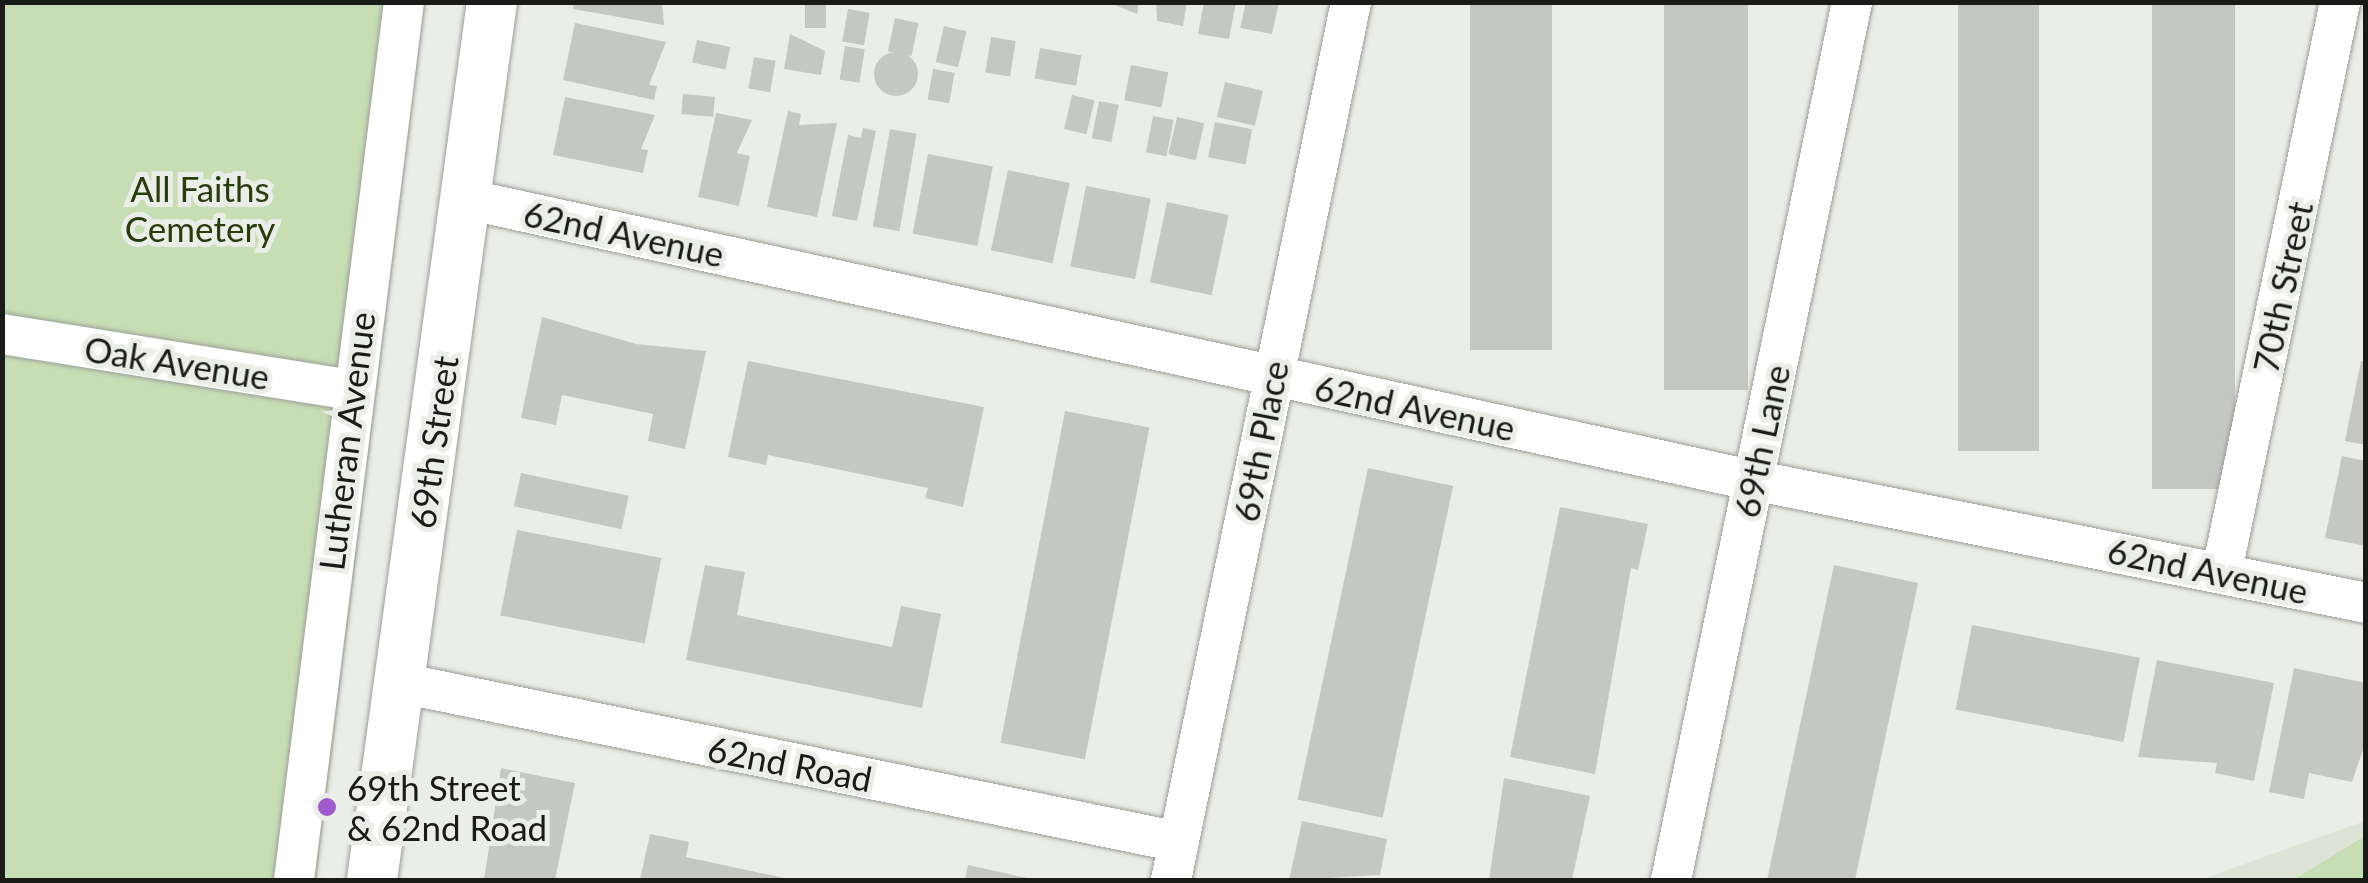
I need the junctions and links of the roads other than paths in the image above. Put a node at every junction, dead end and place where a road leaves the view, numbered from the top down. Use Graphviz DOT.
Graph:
graph roads {
  1 [pos="404,2"];
  2 [pos="492,2"];
  3 [pos="1351,2"];
  4 [pos="1852,2"];
  5 [pos="2340,2"];
  6 [pos="466,200"];
  7 [pos="2,334"];
  8 [pos="1274,376"];
  9 [pos="351,390"];
  10 [pos="1753,481"];
  11 [pos="2222,571"];
  12 [pos="2366,603"];
  13 [pos="401,683"];
  14 [pos="1175,861"];
  15 [pos="294,880"];
  16 [pos="372,880"];
  17 [pos="1671,880"];
  1 -- 9 [label="street, Lutheran Avenue"];
  2 -- 6 [label="main road, 69th Street"];
  3 -- 8 [label="street, 69th Place"];
  4 -- 10 [label="street, 69th Lane"];
  5 -- 11 [label="street, 70th Street"];
  6 -- 8 [label="street, 62nd Avenue"];
  6 -- 13 [label="main road, 69th Street"];
  7 -- 9 [label="street, Oak Avenue"];
  8 -- 10 [label="street, 62nd Avenue"];
  8 -- 14 [label="street, 69th Place"];
  9 -- 15 [label="street, Lutheran Avenue"];
  10 -- 11 [label="street, 62nd Avenue"];
  10 -- 17 [label="street, 69th Lane"];
  11 -- 12 [label="street, 62nd Avenue"];
  13 -- 14 [label="street, 62nd Road"];
  13 -- 16 [label="main road, 69th Street"];
}
